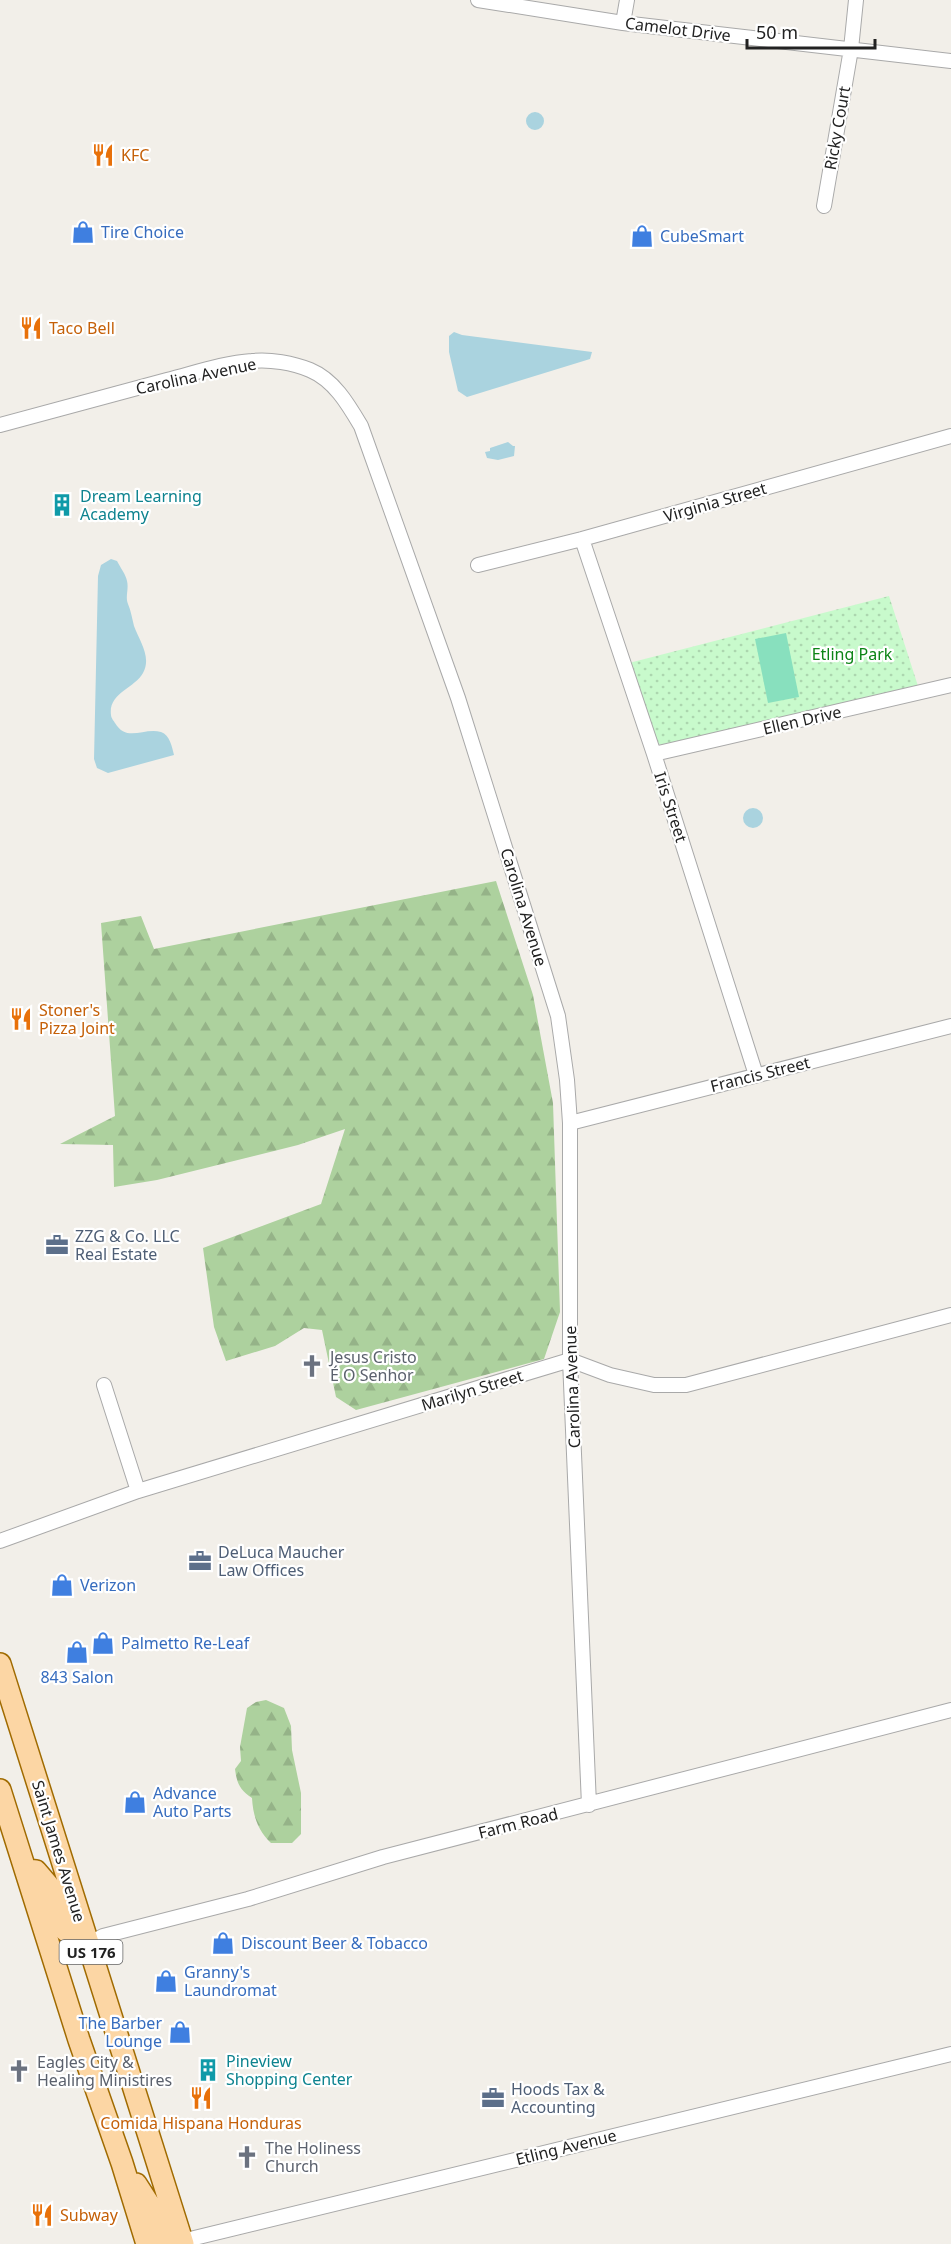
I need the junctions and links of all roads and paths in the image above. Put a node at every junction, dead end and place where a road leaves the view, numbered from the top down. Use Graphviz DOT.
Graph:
graph roads {
  1 [pos="478,0"];
  2 [pos="627,0"];
  3 [pos="856,0"];
  4 [pos="623,23"];
  5 [pos="851,49"];
  6 [pos="951,61"];
  7 [pos="824,206"];
  8 [pos="0,425"];
  9 [pos="951,436"];
  10 [pos="582,539"];
  11 [pos="478,566"];
  12 [pos="951,685"];
  13 [pos="654,754"];
  14 [pos="951,1026"];
  15 [pos="756,1075"];
  16 [pos="570,1124"];
  17 [pos="951,1315"];
  18 [pos="570,1360"];
  19 [pos="104,1385"];
  20 [pos="138,1491"];
  21 [pos="0,1541"];
  22 [pos="0,1664"];
  23 [pos="951,1710"];
  24 [pos="0,1790"];
  25 [pos="590,1805"];
  26 [pos="26,1870"];
  27 [pos="88,1944"];
  28 [pos="951,2054"];
  29 [pos="122,2163"];
  30 [pos="182,2242"];
  31 [pos="147,2244"];
  1 -- 4 [label="street, Camelot Drive"];
  2 -- 4 [label="street"];
  3 -- 5 [label="street, Ricky Court"];
  4 -- 5 [label="street, Camelot Drive"];
  5 -- 6 [label="street, Camelot Drive"];
  5 -- 7 [label="street, Ricky Court"];
  8 -- 16 [label="street, Carolina Avenue"];
  9 -- 10 [label="street, Virginia Street"];
  10 -- 11 [label="street, Virginia Street"];
  10 -- 13 [label="street, Iris Street"];
  12 -- 13 [label="street, Ellen Drive"];
  13 -- 15 [label="street, Iris Street"];
  14 -- 15 [label="street, Francis Street"];
  15 -- 16 [label="street, Francis Street"];
  16 -- 18 [label="street, Carolina Avenue"];
  17 -- 18 [label="street"];
  18 -- 20 [label="street, Marilyn Street"];
  18 -- 25 [label="street, Carolina Avenue"];
  19 -- 20 [label="street"];
  20 -- 21 [label="street, Marilyn Street"];
  22 -- 27 [label="main road, Saint James Avenue / US 176"];
  23 -- 25 [label="street, Farm Road"];
  24 -- 26 [label="main road, US 176"];
  25 -- 27 [label="street, Farm Road"];
  26 -- 27 [label="main road"];
  26 -- 29 [label="main road, US 176"];
  27 -- 30 [label="main road, Saint James Avenue / US 176"];
  28 -- 30 [label="street, Etling Avenue"];
  29 -- 30 [label="main road"];
  29 -- 31 [label="main road, US 176"];
}
